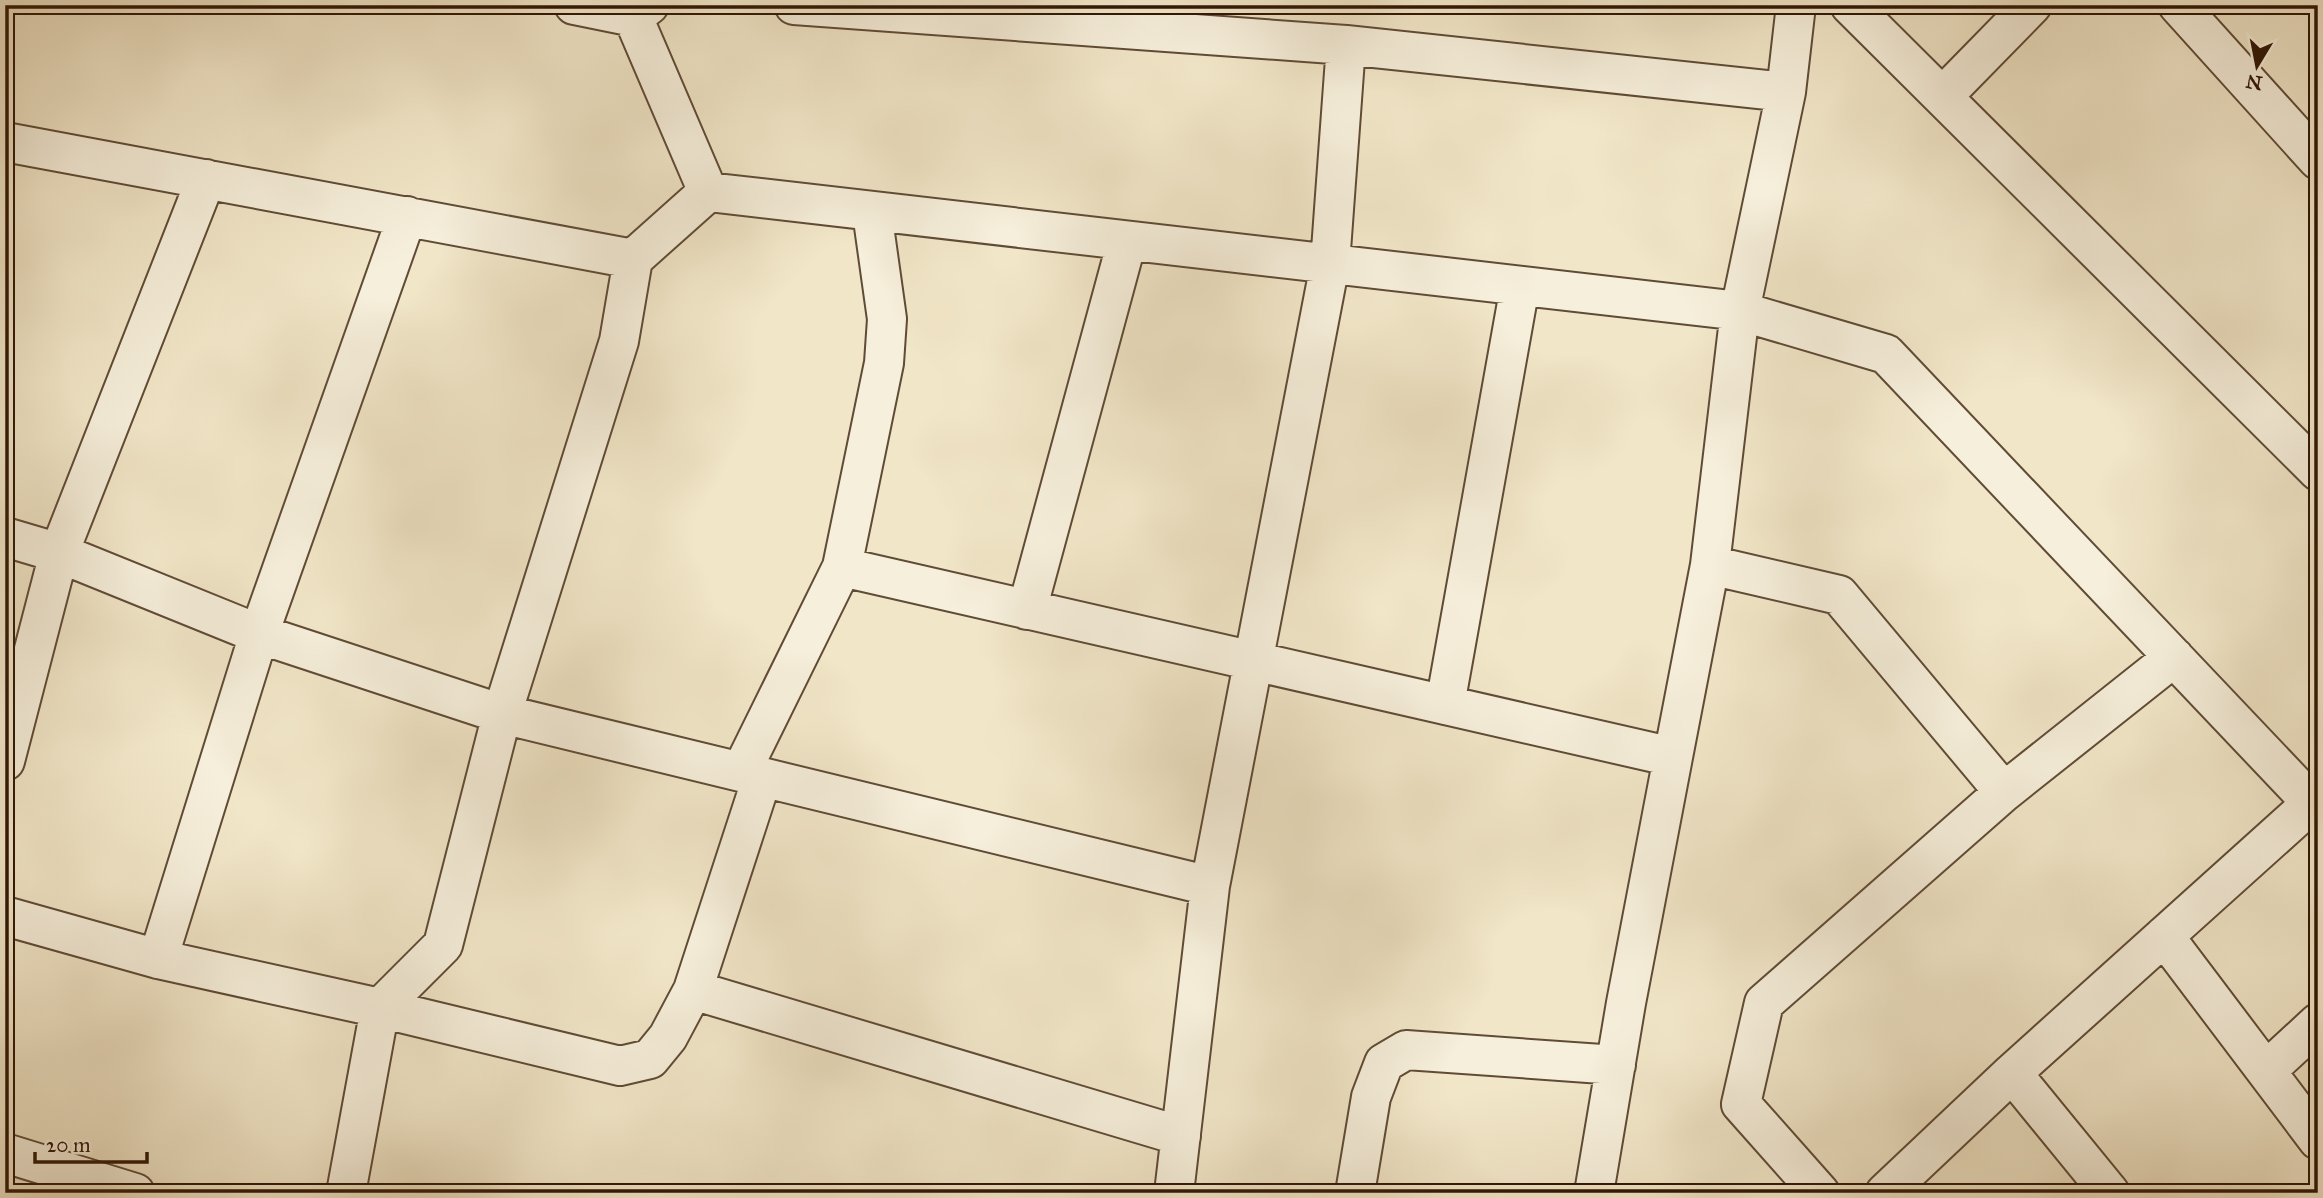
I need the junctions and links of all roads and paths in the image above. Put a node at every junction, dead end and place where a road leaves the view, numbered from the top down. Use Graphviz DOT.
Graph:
graph roads {
  1 [pos="574,5"];
  2 [pos="794,5"];
  3 [pos="1796,5"];
  4 [pos="1850,5"];
  5 [pos="2032,5"];
  6 [pos="2178,5"];
  7 [pos="893,9"];
  8 [pos="641,11"];
  9 [pos="1141,18"];
  10 [pos="1346,45"];
  11 [pos="1786,92"];
  12 [pos="1943,96"];
  13 [pos="5,142"];
  14 [pos="2318,160"];
  15 [pos="206,179"];
  16 [pos="708,192"];
  17 [pos="872,212"];
  18 [pos="407,216"];
  19 [pos="1127,241"];
  20 [pos="633,259"];
  21 [pos="1330,264"];
  22 [pos="1520,286"];
  23 [pos="1740,311"];
  24 [pos="2318,471"];
  25 [pos="5,537"];
  26 [pos="59,553"];
  27 [pos="1710,565"];
  28 [pos="842,568"];
  29 [pos="1027,610"];
  30 [pos="259,634"];
  31 [pos="2174,657"];
  32 [pos="1254,662"];
  33 [pos="1445,705"];
  34 [pos="502,714"];
  35 [pos="1673,757"];
  36 [pos="5,761"];
  37 [pos="751,775"];
  38 [pos="2004,792"];
  39 [pos="2316,803"];
  40 [pos="1210,887"];
  41 [pos="5,916"];
  42 [pos="2164,936"];
  43 [pos="158,960"];
  44 [pos="693,990"];
  45 [pos="380,1008"];
  46 [pos="2318,1023"];
  47 [pos="1616,1065"];
  48 [pos="2266,1071"];
  49 [pos="2012,1073"];
  50 [pos="1181,1136"];
  51 [pos="2318,1140"];
  52 [pos="5,1153"];
  53 [pos="135,1193"];
  54 [pos="346,1193"];
  55 [pos="1174,1193"];
  56 [pos="1355,1193"];
  57 [pos="1594,1193"];
  58 [pos="1820,1193"];
  59 [pos="1885,1193"];
  60 [pos="2110,1193"];
  1 -- 8 [label="street"];
  2 -- 7 [label="street"];
  3 -- 11 [label="street"];
  4 -- 12 [label="street"];
  5 -- 12 [label="street"];
  6 -- 14 [label="street"];
  7 -- 9 [label="street"];
  8 -- 16 [label="street"];
  9 -- 10 [label="street"];
  10 -- 11 [label="street"];
  10 -- 21 [label="street"];
  11 -- 23 [label="street"];
  12 -- 24 [label="street"];
  13 -- 15 [label="street"];
  15 -- 18 [label="street"];
  15 -- 26 [label="street"];
  16 -- 17 [label="street"];
  16 -- 20 [label="street"];
  17 -- 19 [label="street"];
  17 -- 28 [label="street"];
  18 -- 20 [label="street"];
  18 -- 30 [label="street"];
  19 -- 21 [label="street"];
  19 -- 29 [label="street"];
  20 -- 34 [label="street"];
  21 -- 22 [label="street"];
  21 -- 32 [label="street"];
  22 -- 23 [label="street"];
  22 -- 33 [label="street"];
  23 -- 27 [label="street"];
  23 -- 31 [label="street"];
  25 -- 26 [label="street"];
  26 -- 30 [label="street"];
  26 -- 36 [label="street"];
  27 -- 35 [label="street"];
  27 -- 38 [label="street"];
  28 -- 29 [label="street"];
  28 -- 37 [label="street"];
  29 -- 32 [label="street"];
  30 -- 34 [label="street"];
  30 -- 43 [label="street"];
  31 -- 38 [label="street"];
  31 -- 39 [label="street"];
  32 -- 33 [label="street"];
  32 -- 40 [label="street"];
  33 -- 35 [label="street"];
  34 -- 37 [label="street"];
  34 -- 45 [label="street"];
  35 -- 47 [label="street"];
  37 -- 40 [label="street"];
  37 -- 44 [label="street"];
  38 -- 58 [label="street"];
  39 -- 42 [label="street"];
  40 -- 50 [label="street"];
  41 -- 43 [label="street"];
  42 -- 48 [label="street"];
  42 -- 49 [label="street"];
  43 -- 45 [label="street"];
  44 -- 45 [label="street"];
  44 -- 50 [label="street"];
  45 -- 54 [label="street"];
  46 -- 48 [label="street"];
  47 -- 56 [label="street"];
  47 -- 57 [label="street"];
  48 -- 51 [label="street"];
  49 -- 59 [label="street"];
  49 -- 60 [label="street"];
  50 -- 55 [label="street"];
  52 -- 53 [label="street"];
}
